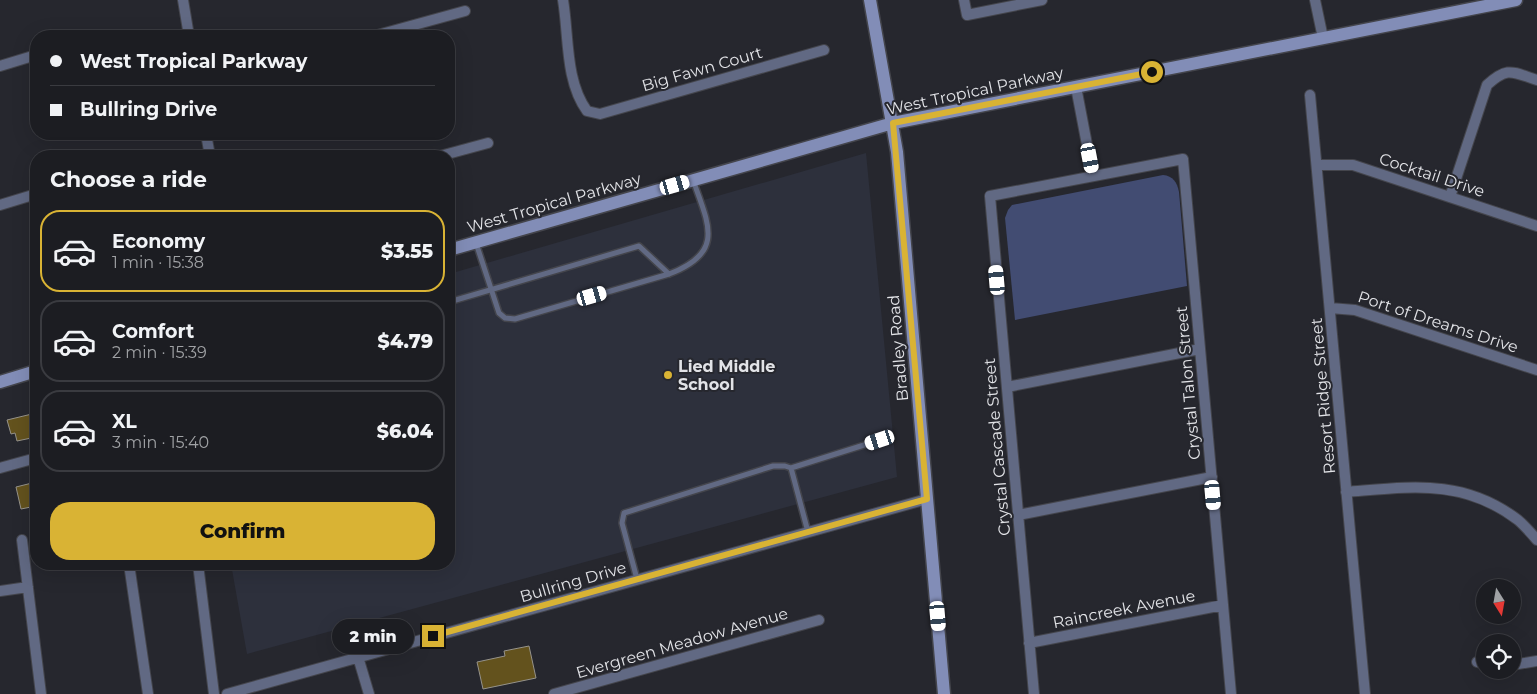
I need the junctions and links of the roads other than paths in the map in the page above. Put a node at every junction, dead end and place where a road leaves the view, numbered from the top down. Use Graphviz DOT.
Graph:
graph roads {
  1 [pos="183,0"];
  2 [pos="563,0"];
  3 [pos="870,0"];
  4 [pos="964,0"];
  5 [pos="1042,0"];
  6 [pos="1315,0"];
  7 [pos="1516,0"];
  8 [pos="465,11"];
  9 [pos="188,30"];
  10 [pos="396,30"];
  11 [pos="1323,38"];
  12 [pos="824,50"];
  13 [pos="30,57"];
  14 [pos="0,66"];
  15 [pos="1537,80"];
  16 [pos="1076,87"];
  17 [pos="1310,95"];
  18 [pos="893,123"];
  19 [pos="488,143"];
  20 [pos="455,152"];
  21 [pos="1316,165"];
  22 [pos="1093,176"];
  23 [pos="693,180"];
  24 [pos="30,196"];
  25 [pos="1450,197"];
  26 [pos="0,205"];
  27 [pos="1537,226"];
  28 [pos="476,242"];
  29 [pos="455,248"];
  30 [pos="669,274"];
  31 [pos="490,289"];
  32 [pos="455,300"];
  33 [pos="1330,308"];
  34 [pos="1200,349"];
  35 [pos="1537,370"];
  36 [pos="30,373"];
  37 [pos="0,382"];
  38 [pos="1007,387"];
  39 [pos="880,440"];
  40 [pos="30,460"];
  41 [pos="0,468"];
  42 [pos="791,468"];
  43 [pos="1212,477"];
  44 [pos="1346,492"];
  45 [pos="927,499"];
  46 [pos="1018,515"];
  47 [pos="808,532"];
  48 [pos="22,540"];
  49 [pos="1537,540"];
  50 [pos="130,570"];
  51 [pos="199,570"];
  52 [pos="637,579"];
  53 [pos="28,587"];
  54 [pos="0,591"];
  55 [pos="1223,605"];
  56 [pos="819,620"];
  57 [pos="1029,643"];
  58 [pos="358,657"];
  59 [pos="1537,661"];
  60 [pos="1521,664"];
  61 [pos="586,690"];
  62 [pos="41,694"];
  63 [pos="148,694"];
  64 [pos="214,694"];
  65 [pos="227,694"];
  66 [pos="369,694"];
  67 [pos="554,694"];
  68 [pos="944,694"];
  69 [pos="1034,694"];
  70 [pos="1232,694"];
  71 [pos="1365,694"];
  1 -- 9 [label="street"];
  2 -- 12 [label="street, Big Fawn Court"];
  3 -- 18 [label="main road, Bradley Road"];
  4 -- 5 [label="street"];
  6 -- 11 [label="street"];
  7 -- 11 [label="main road, West Tropical Parkway"];
  8 -- 10 [label="street"];
  11 -- 16 [label="main road, West Tropical Parkway"];
  13 -- 14 [label="street"];
  15 -- 25 [label="street"];
  16 -- 18 [label="main road, West Tropical Parkway"];
  16 -- 22 [label="street"];
  17 -- 21 [label="street, Resort Ridge Street"];
  18 -- 23 [label="main road, West Tropical Parkway"];
  18 -- 45 [label="main road, Bradley Road"];
  19 -- 20 [label="street"];
  21 -- 25 [label="street, Cocktail Drive"];
  21 -- 33 [label="street, Resort Ridge Street"];
  22 -- 34 [label="street, Crystal Talon Street"];
  22 -- 38 [label="street, Crystal Cascade Street"];
  23 -- 28 [label="main road, West Tropical Parkway"];
  23 -- 30 [label="lane"];
  24 -- 26 [label="street"];
  25 -- 27 [label="street, Cocktail Drive"];
  28 -- 29 [label="main road, West Tropical Parkway"];
  28 -- 31 [label="lane"];
  30 -- 31 [label="lane"];
  30 -- 31 [label="lane"];
  31 -- 32 [label="lane"];
  33 -- 35 [label="street, Port of Dreams Drive"];
  33 -- 44 [label="street, Resort Ridge Street"];
  34 -- 38 [label="street"];
  34 -- 43 [label="street, Crystal Talon Street"];
  36 -- 37 [label="main road"];
  38 -- 46 [label="street, Crystal Cascade Street"];
  39 -- 42 [label="lane"];
  40 -- 41 [label="street"];
  42 -- 47 [label="lane"];
  42 -- 52 [label="lane"];
  43 -- 46 [label="street"];
  43 -- 55 [label="street, Crystal Talon Street"];
  44 -- 49 [label="street"];
  44 -- 71 [label="street, Resort Ridge Street"];
  45 -- 47 [label="street, Bullring Drive"];
  45 -- 68 [label="main road, Bradley Road"];
  46 -- 57 [label="street, Crystal Cascade Street"];
  47 -- 52 [label="street, Bullring Drive"];
  48 -- 53 [label="street"];
  50 -- 63 [label="street"];
  51 -- 64 [label="street"];
  52 -- 58 [label="street, Bullring Drive"];
  53 -- 54 [label="street"];
  53 -- 62 [label="street"];
  55 -- 57 [label="street, Raincreek Avenue"];
  55 -- 70 [label="street, Crystal Talon Street"];
  56 -- 61 [label="street, Evergreen Meadow Avenue"];
  57 -- 69 [label="street, Crystal Cascade Street"];
  58 -- 65 [label="street, Bullring Drive"];
  58 -- 66 [label="street"];
  59 -- 60 [label="street"];
  61 -- 67 [label="street, Evergreen Meadow Avenue"];
}
